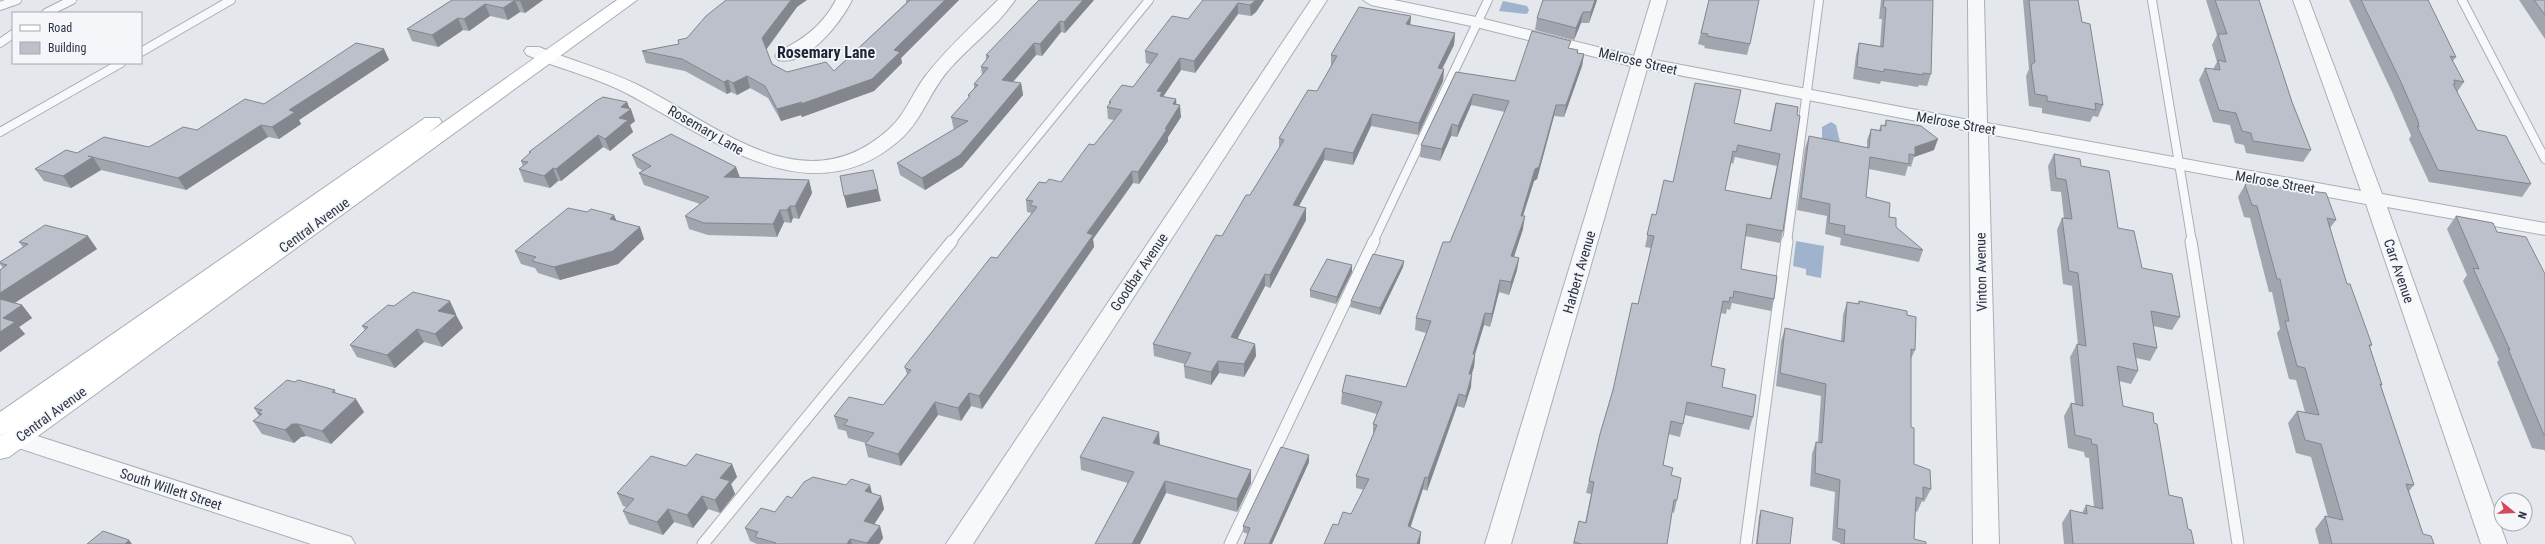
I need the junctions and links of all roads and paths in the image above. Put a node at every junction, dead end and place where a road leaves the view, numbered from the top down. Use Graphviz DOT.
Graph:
graph roads {
  1 [pos="16,0"];
  2 [pos="72,0"];
  3 [pos="231,0"];
  4 [pos="605,0"];
  5 [pos="628,0"];
  6 [pos="844,0"];
  7 [pos="1007,0"];
  8 [pos="1149,0"];
  9 [pos="1319,0"];
  10 [pos="1371,0"];
  11 [pos="1488,0"];
  12 [pos="1659,0"];
  13 [pos="1819,0"];
  14 [pos="1976,0"];
  15 [pos="2152,0"];
  16 [pos="2301,0"];
  17 [pos="2462,0"];
  18 [pos="0,6"];
  19 [pos="48,12"];
  20 [pos="1476,22"];
  21 [pos="12,35"];
  22 [pos="0,43"];
  23 [pos="142,51"];
  24 [pos="540,54"];
  25 [pos="784,56"];
  26 [pos="1641,63"];
  27 [pos="119,64"];
  28 [pos="1806,95"];
  29 [pos="1978,127"];
  30 [pos="0,132"];
  31 [pos="2545,159"];
  32 [pos="2180,165"];
  33 [pos="2374,199"];
  34 [pos="296,217"];
  35 [pos="316,223"];
  36 [pos="2545,229"];
  37 [pos="4,437"];
  38 [pos="342,544"];
  39 [pos="703,544"];
  40 [pos="958,544"];
  41 [pos="1230,544"];
  42 [pos="1498,544"];
  43 [pos="1746,544"];
  44 [pos="1986,544"];
  45 [pos="2238,544"];
  46 [pos="2494,544"];
  1 -- 18 [label="lane"];
  2 -- 19 [label="lane"];
  3 -- 23 [label="lane"];
  4 -- 24 [label="main road, Central Avenue"];
  5 -- 24 [label="main road, Central Avenue"];
  6 -- 25 [label="street"];
  7 -- 24 [label="street, Rosemary Lane"];
  8 -- 39 [label="lane"];
  9 -- 40 [label="street, Goodbar Avenue"];
  10 -- 20 [label="street, Melrose Street"];
  11 -- 20 [label="lane"];
  12 -- 26 [label="street, Harbert Avenue"];
  13 -- 28 [label="lane"];
  14 -- 29 [label="street, Vinton Avenue"];
  15 -- 32 [label="lane"];
  16 -- 33 [label="street, Carr Avenue"];
  17 -- 31 [label="lane"];
  20 -- 26 [label="street, Melrose Street"];
  20 -- 41 [label="lane"];
  21 -- 22 [label="lane"];
  24 -- 34 [label="main road, Central Avenue"];
  24 -- 35 [label="main road, Central Avenue"];
  26 -- 28 [label="street, Melrose Street"];
  26 -- 42 [label="street, Harbert Avenue"];
  27 -- 30 [label="lane"];
  28 -- 29 [label="street, Melrose Street"];
  28 -- 43 [label="lane"];
  29 -- 32 [label="street, Melrose Street"];
  29 -- 44 [label="street, Vinton Avenue"];
  32 -- 33 [label="street, Melrose Street"];
  32 -- 45 [label="lane"];
  33 -- 36 [label="street, Melrose Street"];
  33 -- 46 [label="street, Carr Avenue"];
  34 -- 35 [label="lane"];
  34 -- 37 [label="main road, Central Avenue"];
  35 -- 37 [label="main road, Central Avenue"];
  37 -- 38 [label="street, South Willett Street"];
}
